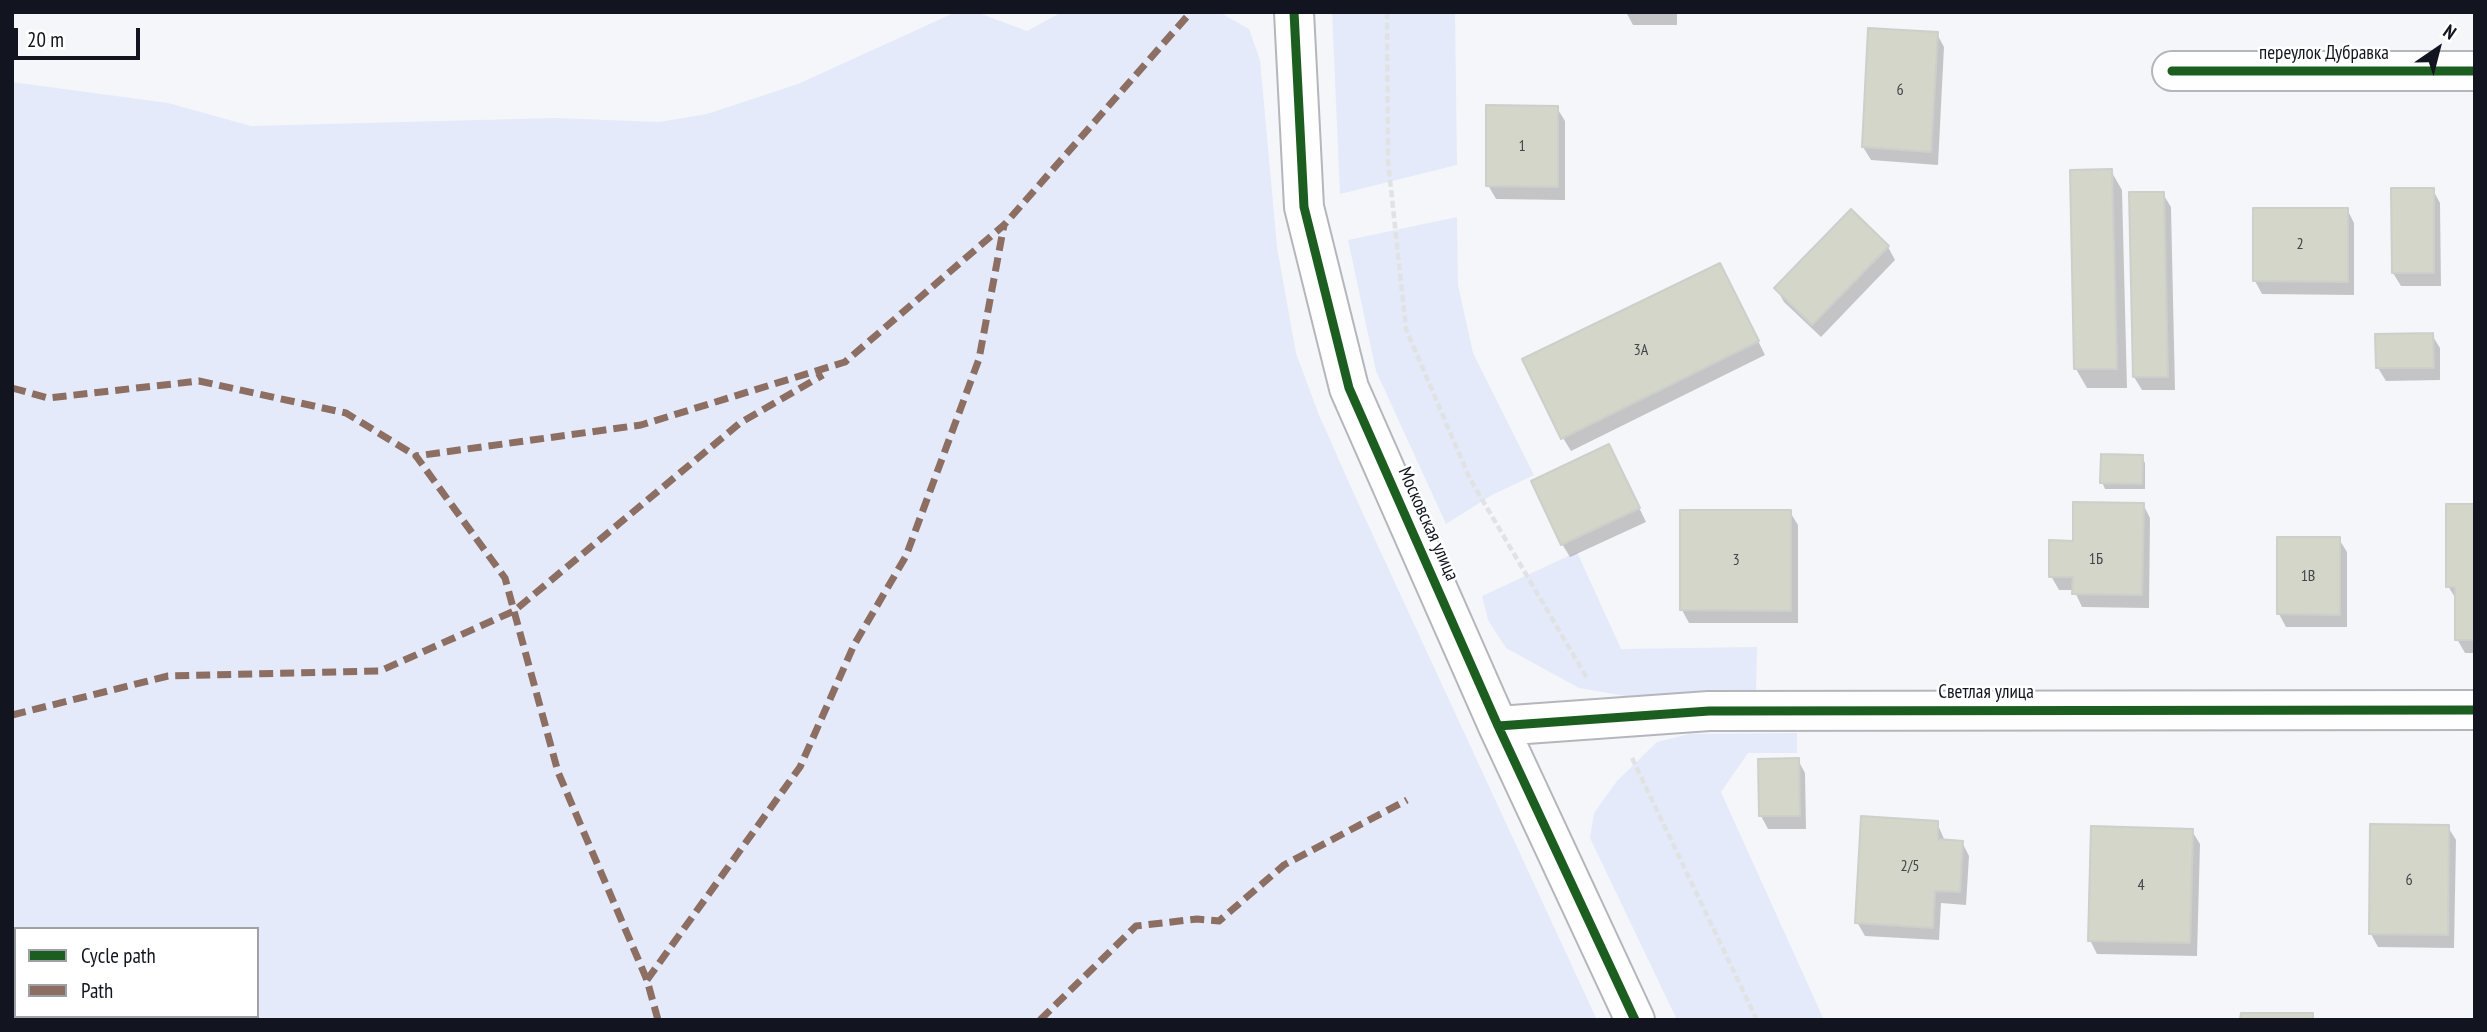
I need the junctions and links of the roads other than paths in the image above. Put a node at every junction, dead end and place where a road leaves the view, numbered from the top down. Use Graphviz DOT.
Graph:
graph roads {
  1 [pos="1294,12"];
  2 [pos="2172,71"];
  3 [pos="2475,71"];
  4 [pos="2475,710"];
  5 [pos="1497,726"];
  6 [pos="1635,1020"];
  1 -- 5 [label="street, Московская улица"];
  2 -- 3 [label="street, переулок Дубравка"];
  4 -- 5 [label="street, Светлая улица"];
  5 -- 6 [label="street, Московская улица"];
}
